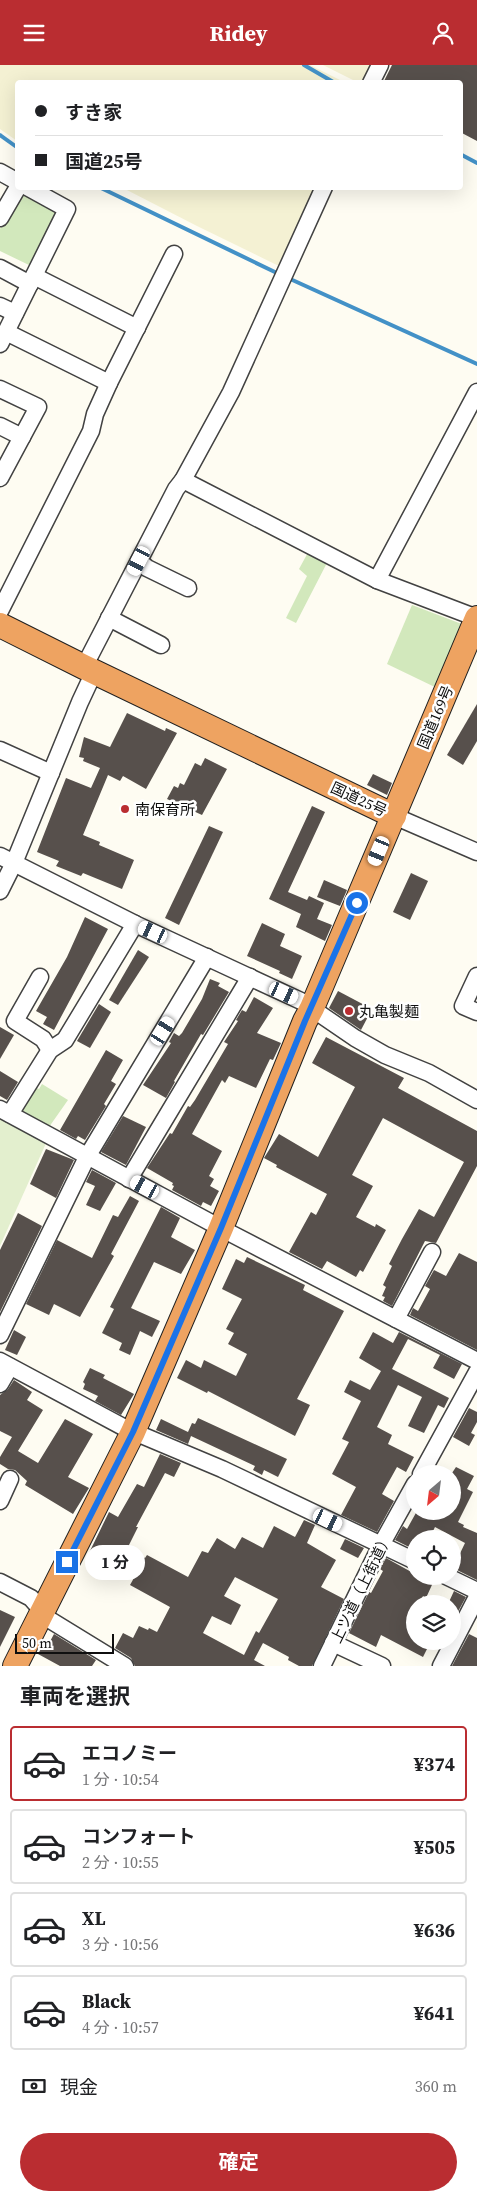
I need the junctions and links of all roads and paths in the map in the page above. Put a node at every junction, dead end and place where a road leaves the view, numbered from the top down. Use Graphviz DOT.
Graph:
graph roads {
  1 [pos="380,65"];
  2 [pos="372,80"];
  3 [pos="0,172"];
  4 [pos="15,180"];
  5 [pos="16,190"];
  6 [pos="32,190"];
  7 [pos="323,190"];
  8 [pos="0,218"];
  9 [pos="174,254"];
  10 [pos="0,268"];
  11 [pos="32,280"];
  12 [pos="0,306"];
  13 [pos="15,313"];
  14 [pos="137,328"];
  15 [pos="2,339"];
  16 [pos="109,383"];
  17 [pos="0,389"];
  18 [pos="477,392"];
  19 [pos="0,426"];
  20 [pos="22,437"];
  21 [pos="2,468"];
  22 [pos="183,479"];
  23 [pos="139,561"];
  24 [pos="378,580"];
  25 [pos="188,588"];
  26 [pos="0,611"];
  27 [pos="109,618"];
  28 [pos="476,621"];
  29 [pos="0,625"];
  30 [pos="161,645"];
  31 [pos="89,670"];
  32 [pos="0,750"];
  33 [pos="51,773"];
  34 [pos="394,816"];
  35 [pos="477,852"];
  36 [pos="7,859"];
  37 [pos="0,891"];
  38 [pos="135,924"];
  39 [pos="207,957"];
  40 [pos="477,976"];
  41 [pos="40,977"];
  42 [pos="250,977"];
  43 [pos="312,1008"];
  44 [pos="477,1013"];
  45 [pos="50,1050"];
  46 [pos="477,1100"];
  47 [pos="5,1112"];
  48 [pos="87,1157"];
  49 [pos="129,1179"];
  50 [pos="221,1228"];
  51 [pos="432,1252"];
  52 [pos="396,1319"];
  53 [pos="0,1335"];
  54 [pos="477,1361"];
  55 [pos="5,1364"];
  56 [pos="477,1372"];
  57 [pos="0,1384"];
  58 [pos="133,1432"];
  59 [pos="426,1465"];
  60 [pos="10,1479"];
  61 [pos="406,1500"];
  62 [pos="0,1501"];
  63 [pos="381,1545"];
  64 [pos="406,1557"];
  65 [pos="0,1582"];
  66 [pos="461,1583"];
  67 [pos="477,1591"];
  68 [pos="477,1597"];
  69 [pos="42,1611"];
  70 [pos="333,1643"];
  71 [pos="15,1666"];
  72 [pos="125,1666"];
  73 [pos="322,1666"];
  74 [pos="382,1666"];
  75 [pos="442,1666"];
  1 -- 2 [label="street"];
  3 -- 4 [label="street"];
  5 -- 8 [label="street"];
  6 -- 11 [label="street"];
  7 -- 22 [label="street"];
  9 -- 14 [label="street"];
  10 -- 11 [label="street"];
  11 -- 13 [label="street"];
  11 -- 14 [label="street"];
  12 -- 13 [label="street"];
  13 -- 15 [label="street"];
  14 -- 16 [label="street"];
  15 -- 16 [label="street"];
  16 -- 26 [label="street"];
  17 -- 20 [label="street"];
  18 -- 24 [label="street"];
  19 -- 20 [label="street"];
  20 -- 21 [label="street"];
  22 -- 23 [label="street"];
  22 -- 24 [label="street"];
  23 -- 25 [label="street"];
  23 -- 27 [label="street"];
  24 -- 28 [label="street"];
  27 -- 30 [label="street"];
  27 -- 31 [label="street"];
  28 -- 34 [label="highway, 国道169号"];
  29 -- 31 [label="highway, 国道25号"];
  31 -- 33 [label="street"];
  31 -- 34 [label="highway, 国道25号"];
  32 -- 33 [label="street"];
  33 -- 36 [label="street"];
  34 -- 35 [label="street"];
  34 -- 43 [label="highway, 国道25号"];
  36 -- 37 [label="street"];
  36 -- 38 [label="street"];
  38 -- 39 [label="street"];
  38 -- 45 [label="street"];
  39 -- 42 [label="street"];
  39 -- 48 [label="street"];
  40 -- 44 [label="street"];
  41 -- 45 [label="street"];
  42 -- 43 [label="street"];
  42 -- 49 [label="street"];
  43 -- 46 [label="street"];
  43 -- 50 [label="highway, 国道25号"];
  45 -- 47 [label="street"];
  47 -- 48 [label="street"];
  48 -- 49 [label="street"];
  48 -- 53 [label="street"];
  49 -- 50 [label="street"];
  50 -- 52 [label="street"];
  50 -- 58 [label="highway, 国道25号"];
  51 -- 52 [label="street"];
  52 -- 54 [label="street"];
  55 -- 57 [label="street"];
  55 -- 58 [label="street"];
  56 -- 59 [label="street"];
  58 -- 63 [label="street"];
  58 -- 69 [label="highway, 国道25号"];
  60 -- 62 [label="street"];
  61 -- 63 [label="street, 上ツ道（上街道）"];
  63 -- 64 [label="street"];
  63 -- 70 [label="street, 上ツ道（上街道）"];
  65 -- 69 [label="street"];
  66 -- 67 [label="street"];
  68 -- 75 [label="street"];
  69 -- 71 [label="highway, 国道25号"];
  69 -- 72 [label="street"];
  70 -- 73 [label="street, 上ツ道（上街道）"];
  70 -- 74 [label="street"];
}
